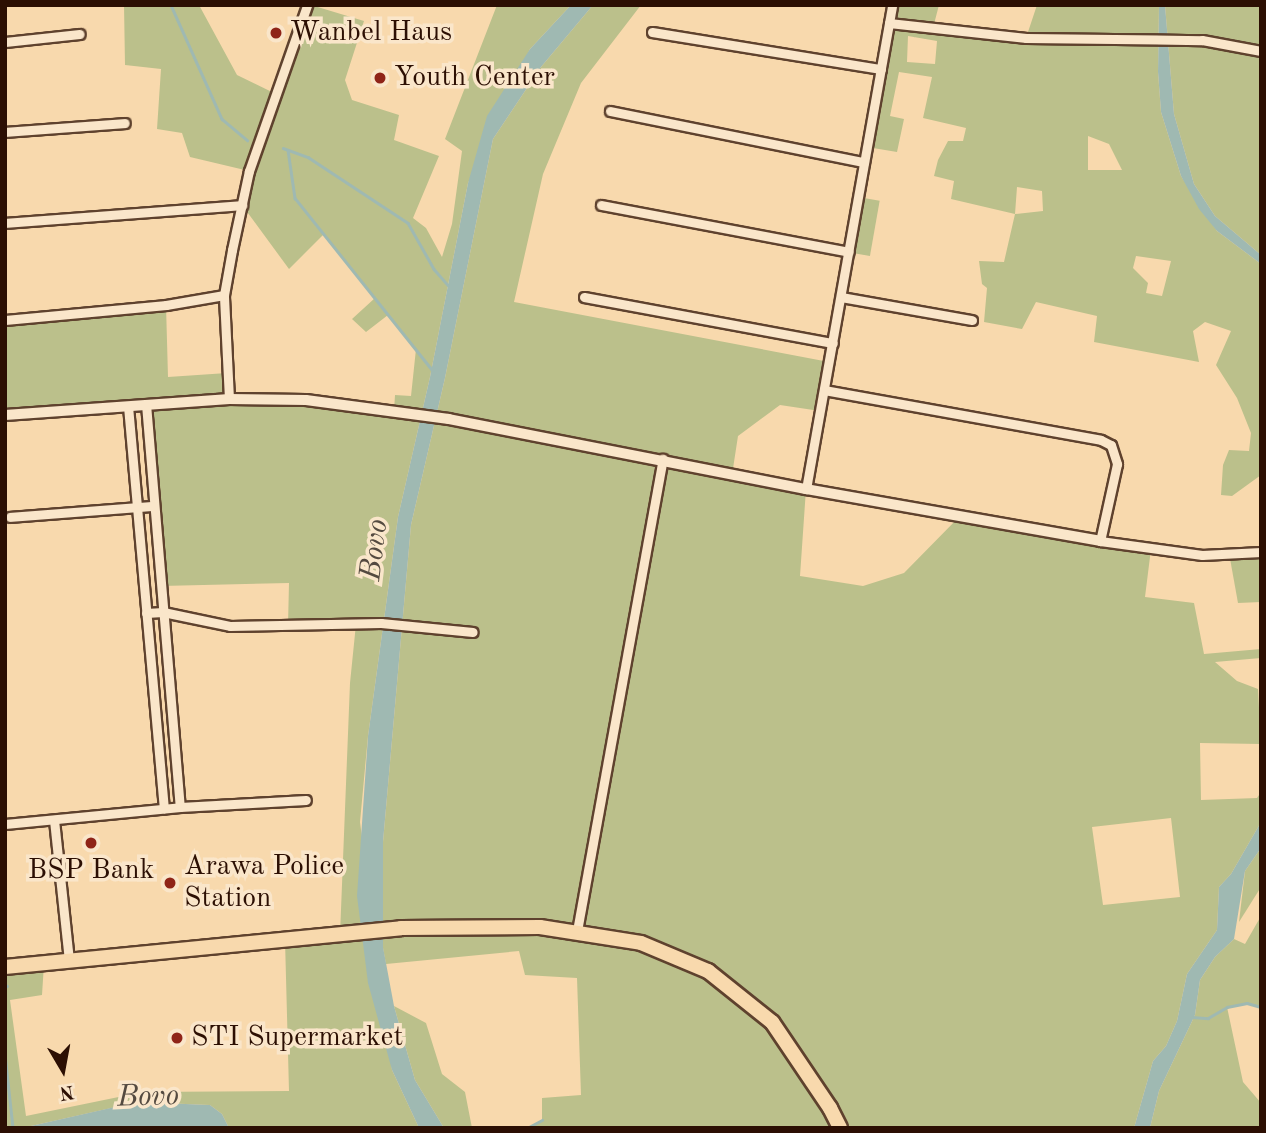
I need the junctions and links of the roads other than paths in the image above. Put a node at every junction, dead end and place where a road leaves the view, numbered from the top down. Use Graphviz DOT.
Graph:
graph roads {
  1 [pos="307,5"];
  2 [pos="892,5"];
  3 [pos="889,23"];
  4 [pos="652,32"];
  5 [pos="80,34"];
  6 [pos="5,42"];
  7 [pos="1261,51"];
  8 [pos="881,69"];
  9 [pos="610,111"];
  10 [pos="125,122"];
  11 [pos="5,132"];
  12 [pos="864,162"];
  13 [pos="242,205"];
  14 [pos="601,205"];
  15 [pos="5,223"];
  16 [pos="849,252"];
  17 [pos="224,295"];
  18 [pos="584,297"];
  19 [pos="841,297"];
  20 [pos="5,320"];
  21 [pos="972,320"];
  22 [pos="833,343"];
  23 [pos="824,390"];
  24 [pos="229,400"];
  25 [pos="146,404"];
  26 [pos="128,405"];
  27 [pos="5,415"];
  28 [pos="663,459"];
  29 [pos="806,489"];
  30 [pos="154,506"];
  31 [pos="137,507"];
  32 [pos="10,517"];
  33 [pos="1100,541"];
  34 [pos="1261,552"];
  35 [pos="146,612"];
  36 [pos="163,612"];
  37 [pos="473,632"];
  38 [pos="306,800"];
  39 [pos="180,807"];
  40 [pos="164,808"];
  41 [pos="54,820"];
  42 [pos="5,824"];
  43 [pos="577,931"];
  44 [pos="69,961"];
  45 [pos="5,967"];
  46 [pos="840,1128"];
  1 -- 13 [label="street"];
  2 -- 3 [label="street"];
  3 -- 7 [label="street"];
  3 -- 8 [label="street"];
  4 -- 8 [label="street"];
  5 -- 6 [label="street"];
  8 -- 12 [label="street"];
  9 -- 12 [label="street"];
  10 -- 11 [label="street"];
  12 -- 16 [label="street"];
  13 -- 15 [label="street"];
  13 -- 17 [label="street"];
  14 -- 16 [label="street"];
  16 -- 19 [label="street"];
  17 -- 20 [label="street"];
  17 -- 24 [label="street"];
  18 -- 22 [label="street"];
  19 -- 21 [label="street"];
  19 -- 22 [label="street"];
  22 -- 23 [label="street"];
  23 -- 29 [label="street"];
  23 -- 33 [label="street"];
  24 -- 25 [label="street"];
  24 -- 28 [label="street"];
  25 -- 26 [label="street"];
  25 -- 30 [label="street"];
  26 -- 27 [label="street"];
  26 -- 31 [label="street"];
  28 -- 29 [label="street"];
  28 -- 43 [label="street"];
  29 -- 33 [label="street"];
  30 -- 31 [label="street"];
  30 -- 36 [label="street"];
  31 -- 32 [label="street"];
  31 -- 35 [label="street"];
  33 -- 34 [label="street"];
  35 -- 36 [label="street"];
  35 -- 40 [label="street"];
  36 -- 37 [label="street"];
  36 -- 39 [label="street"];
  38 -- 39 [label="street"];
  39 -- 40 [label="street"];
  40 -- 41 [label="street"];
  41 -- 42 [label="street"];
  41 -- 44 [label="street"];
  43 -- 44 [label="main road"];
  43 -- 46 [label="main road"];
  44 -- 45 [label="main road"];
}
